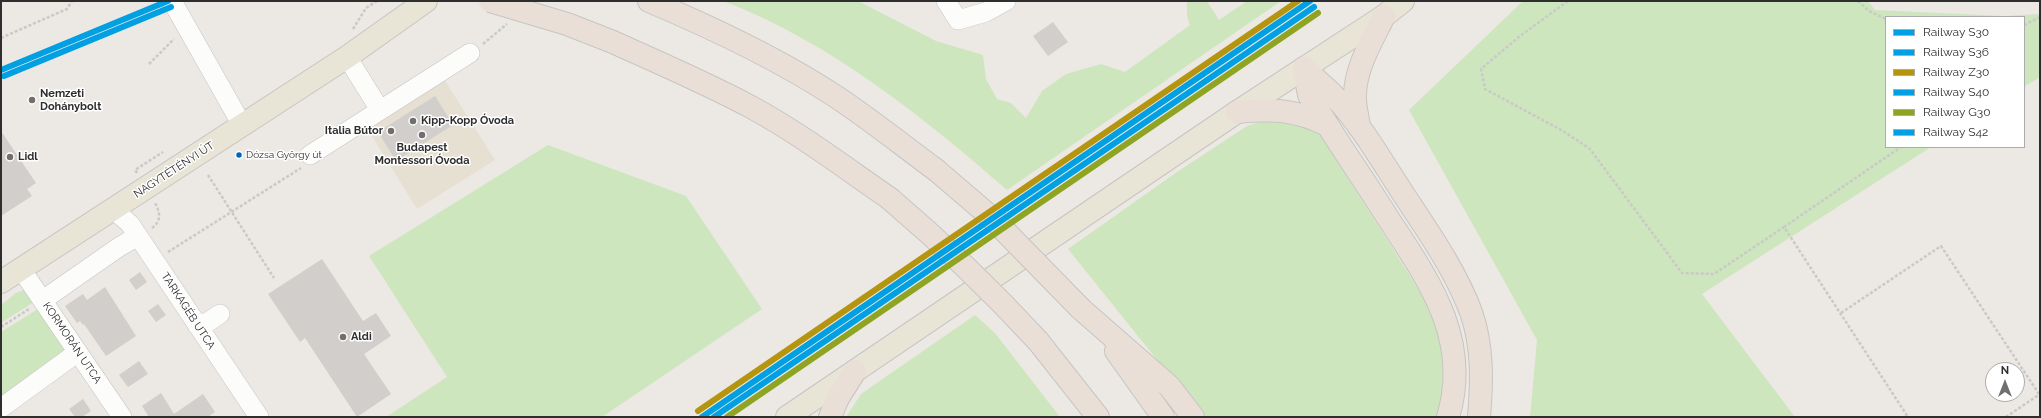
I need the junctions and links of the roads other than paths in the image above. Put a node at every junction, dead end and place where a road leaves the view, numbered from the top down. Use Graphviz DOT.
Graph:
graph roads {
  1 [pos="172,1"];
  2 [pos="426,1"];
  3 [pos="490,1"];
  4 [pos="649,1"];
  5 [pos="946,1"];
  6 [pos="1006,1"];
  7 [pos="1398,6"];
  8 [pos="470,53"];
  9 [pos="347,57"];
  10 [pos="1304,68"];
  11 [pos="380,110"];
  12 [pos="1237,112"];
  13 [pos="1327,125"];
  14 [pos="242,126"];
  15 [pos="1359,128"];
  16 [pos="310,155"];
  17 [pos="113,209"];
  18 [pos="138,236"];
  19 [pos="21,269"];
  20 [pos="1,282"];
  21 [pos="43,300"];
  22 [pos="1081,309"];
  23 [pos="220,314"];
  24 [pos="197,325"];
  25 [pos="78,352"];
  26 [pos="854,371"];
  27 [pos="1,408"];
  28 [pos="122,417"];
  29 [pos="259,417"];
  30 [pos="787,417"];
  31 [pos="830,417"];
  32 [pos="1098,417"];
  33 [pos="1163,417"];
  34 [pos="1193,417"];
  35 [pos="1448,417"];
  36 [pos="1479,417"];
  1 -- 14 [label="street"];
  2 -- 9 [label="main road, NAGYTÉTÉNYI ÚT"];
  3 -- 32 [label="highway, bridge"];
  4 -- 22 [label="highway, bridge"];
  5 -- 6 [label="street"];
  7 -- 10 [label="main road"];
  7 -- 15 [label="highway"];
  8 -- 11 [label="street"];
  9 -- 11 [label="street"];
  9 -- 14 [label="main road, NAGYTÉTÉNYI ÚT"];
  10 -- 12 [label="main road"];
  10 -- 13 [label="highway"];
  10 -- 15 [label="highway"];
  11 -- 16 [label="street"];
  12 -- 13 [label="highway"];
  12 -- 26 [label="main road"];
  13 -- 35 [label="highway"];
  14 -- 17 [label="main road, NAGYTÉTÉNYI ÚT"];
  15 -- 36 [label="highway"];
  17 -- 18 [label="street, TARKAGÉB UTCA"];
  17 -- 19 [label="main road, NAGYTÉTÉNYI ÚT"];
  18 -- 21 [label="street"];
  18 -- 24 [label="street, TARKAGÉB UTCA"];
  19 -- 20 [label="main road, NAGYTÉTÉNYI ÚT"];
  19 -- 21 [label="street, KORMORÁN UTCA"];
  21 -- 25 [label="street, KORMORÁN UTCA"];
  22 -- 33 [label="highway"];
  22 -- 34 [label="highway"];
  23 -- 24 [label="street"];
  24 -- 29 [label="street, TARKAGÉB UTCA"];
  25 -- 27 [label="street"];
  25 -- 28 [label="street, KORMORÁN UTCA"];
  26 -- 30 [label="main road"];
  26 -- 31 [label="highway"];
}
